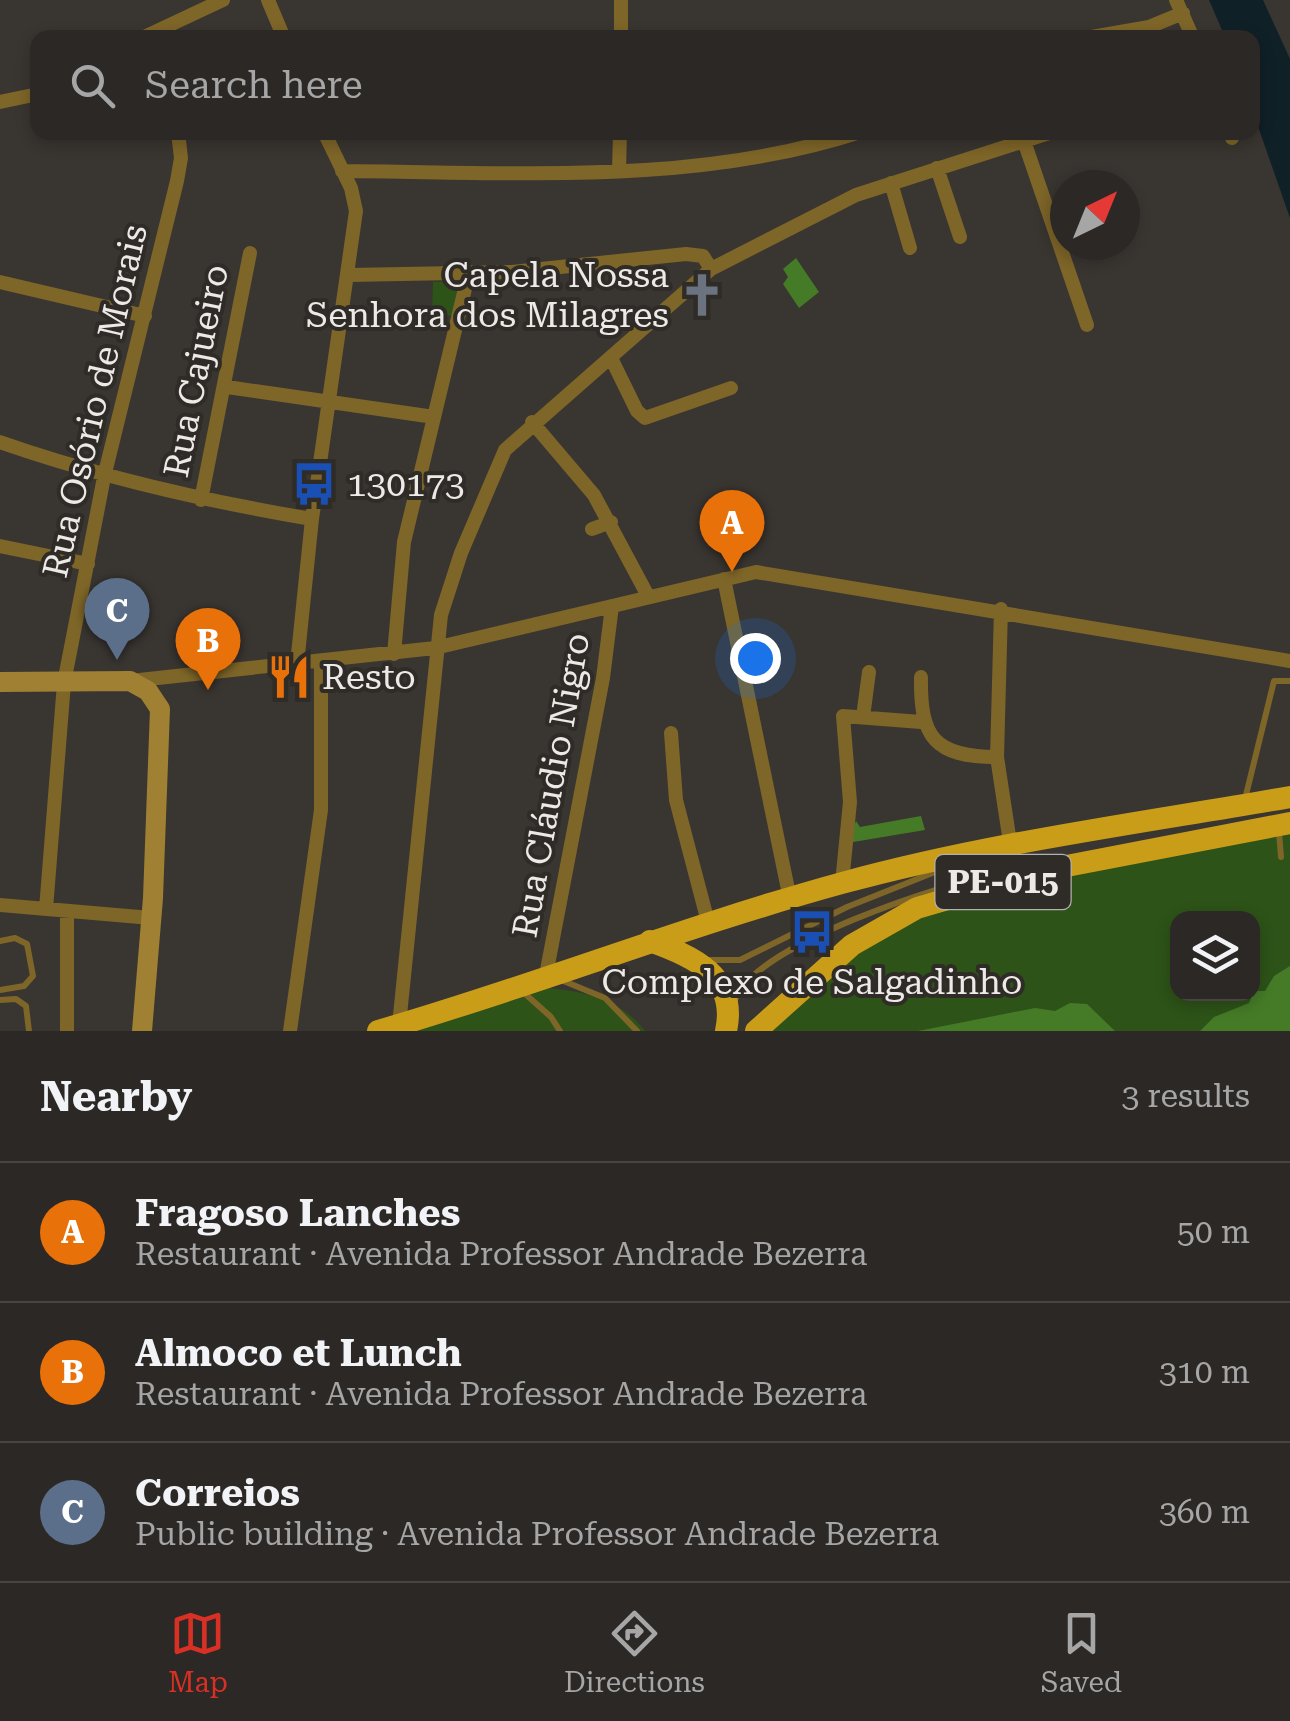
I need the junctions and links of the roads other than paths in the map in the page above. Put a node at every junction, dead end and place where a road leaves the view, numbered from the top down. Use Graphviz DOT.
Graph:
graph roads {
  1 [pos="223,0"];
  2 [pos="268,0"];
  3 [pos="622,0"];
  4 [pos="1180,6"];
  5 [pos="159,30"];
  6 [pos="281,30"];
  7 [pos="621,30"];
  8 [pos="1132,30"];
  9 [pos="1190,30"];
  10 [pos="30,96"];
  11 [pos="0,102"];
  12 [pos="179,140"];
  13 [pos="328,140"];
  14 [pos="620,140"];
  15 [pos="837,140"];
  16 [pos="1027,140"];
  17 [pos="1024,141"];
  18 [pos="937,168"];
  19 [pos="342,171"];
  20 [pos="619,171"];
  21 [pos="891,183"];
  22 [pos="960,237"];
  23 [pos="910,248"];
  24 [pos="250,253"];
  25 [pos="711,268"];
  26 [pos="469,272"];
  27 [pos="349,276"];
  28 [pos="0,282"];
  29 [pos="145,316"];
  30 [pos="1087,325"];
  31 [pos="611,358"];
  32 [pos="227,387"];
  33 [pos="731,388"];
  34 [pos="332,400"];
  35 [pos="434,416"];
  36 [pos="532,422"];
  37 [pos="0,442"];
  38 [pos="104,477"];
  39 [pos="201,500"];
  40 [pos="312,519"];
  41 [pos="611,522"];
  42 [pos="592,529"];
  43 [pos="0,546"];
  44 [pos="88,564"];
  45 [pos="724,578"];
  46 [pos="648,596"];
  47 [pos="612,606"];
  48 [pos="1001,609"];
  49 [pos="436,648"];
  50 [pos="394,654"];
  51 [pos="1290,661"];
  52 [pos="321,662"];
  53 [pos="297,664"];
  54 [pos="869,672"];
  55 [pos="920,677"];
  56 [pos="130,681"];
  57 [pos="1290,681"];
  58 [pos="0,682"];
  59 [pos="64,682"];
  60 [pos="863,717"];
  61 [pos="921,722"];
  62 [pos="671,733"];
  63 [pos="997,757"];
  64 [pos="1290,797"];
  65 [pos="1243,805"];
  66 [pos="1287,818"];
  67 [pos="1011,848"];
  68 [pos="1281,857"];
  69 [pos="842,882"];
  70 [pos="790,899"];
  71 [pos="0,906"];
  72 [pos="46,909"];
  73 [pos="67,910"];
  74 [pos="152,918"];
  75 [pos="708,922"];
  76 [pos="0,941"];
  77 [pos="650,941"];
  78 [pos="696,958"];
  79 [pos="546,974"];
  80 [pos="146,984"];
  81 [pos="514,985"];
  82 [pos="0,990"];
  83 [pos="0,1000"];
  84 [pos="388,1028"];
  85 [pos="727,1028"];
  86 [pos="29,1031"];
  87 [pos="66,1031"];
  88 [pos="142,1031"];
  89 [pos="150,1031"];
  90 [pos="290,1031"];
  91 [pos="560,1031"];
  92 [pos="637,1031"];
  93 [pos="756,1031"];
  1 -- 5 [label="street"];
  2 -- 6 [label="street"];
  3 -- 7 [label="street"];
  4 -- 8 [label="street"];
  4 -- 9 [label="street"];
  10 -- 11 [label="street"];
  12 -- 29 [label="street, Rua Osório de Morais"];
  13 -- 19 [label="street"];
  14 -- 20 [label="street"];
  15 -- 20 [label="street"];
  16 -- 17 [label="street"];
  17 -- 18 [label="street"];
  17 -- 30 [label="street"];
  18 -- 21 [label="street"];
  18 -- 22 [label="street"];
  19 -- 20 [label="street"];
  19 -- 27 [label="street"];
  21 -- 23 [label="street"];
  21 -- 25 [label="street"];
  24 -- 32 [label="street, Rua Cajueiro"];
  25 -- 26 [label="street"];
  25 -- 31 [label="street"];
  26 -- 27 [label="street"];
  26 -- 35 [label="street"];
  27 -- 34 [label="street"];
  28 -- 29 [label="street"];
  29 -- 38 [label="street, Rua Osório de Morais"];
  31 -- 33 [label="street"];
  31 -- 36 [label="street"];
  32 -- 34 [label="street"];
  32 -- 39 [label="street, Rua Cajueiro"];
  34 -- 35 [label="street"];
  34 -- 40 [label="street"];
  35 -- 50 [label="street"];
  36 -- 41 [label="street"];
  36 -- 49 [label="street"];
  37 -- 38 [label="street"];
  38 -- 39 [label="street"];
  38 -- 44 [label="street, Rua Osório de Morais"];
  39 -- 40 [label="street"];
  40 -- 53 [label="street"];
  41 -- 42 [label="street"];
  41 -- 46 [label="street"];
  43 -- 44 [label="street"];
  44 -- 59 [label="street, Rua Osório de Morais"];
  45 -- 46 [label="street"];
  45 -- 48 [label="street"];
  45 -- 70 [label="street"];
  46 -- 47 [label="street"];
  47 -- 49 [label="street"];
  47 -- 79 [label="street, Rua Cláudio Nigro"];
  48 -- 51 [label="street"];
  48 -- 63 [label="street"];
  49 -- 50 [label="street"];
  49 -- 84 [label="street"];
  50 -- 52 [label="street"];
  52 -- 53 [label="street"];
  52 -- 90 [label="street"];
  53 -- 56 [label="street"];
  54 -- 60 [label="street"];
  55 -- 61 [label="street"];
  56 -- 59 [label="main road"];
  56 -- 74 [label="main road"];
  57 -- 65 [label="lane"];
  58 -- 59 [label="main road"];
  59 -- 72 [label="street, Rua Osório de Morais"];
  60 -- 61 [label="street"];
  60 -- 69 [label="street"];
  61 -- 63 [label="street"];
  62 -- 75 [label="street"];
  63 -- 67 [label="street"];
  64 -- 65 [label="highway, PE-015"];
  65 -- 67 [label="highway, PE-015"];
  66 -- 67 [label="lane"];
  66 -- 68 [label="lane"];
  66 -- 85 [label="lane"];
  66 -- 93 [label="highway, PE-015"];
  67 -- 69 [label="highway, PE-015"];
  67 -- 78 [label="lane"];
  69 -- 70 [label="highway, PE-015"];
  70 -- 75 [label="highway, PE-015"];
  71 -- 72 [label="street"];
  72 -- 73 [label="street"];
  73 -- 74 [label="street"];
  73 -- 87 [label="street"];
  74 -- 80 [label="main road"];
  75 -- 77 [label="highway, PE-015"];
  76 -- 82 [label="lane"];
  77 -- 78 [label="highway"];
  77 -- 79 [label="highway, PE-015"];
  78 -- 85 [label="highway"];
  79 -- 81 [label="highway, PE-015"];
  79 -- 92 [label="lane"];
  80 -- 88 [label="main road"];
  80 -- 89 [label="main road"];
  81 -- 84 [label="highway, PE-015"];
  81 -- 91 [label="lane"];
  83 -- 86 [label="lane"];
}
